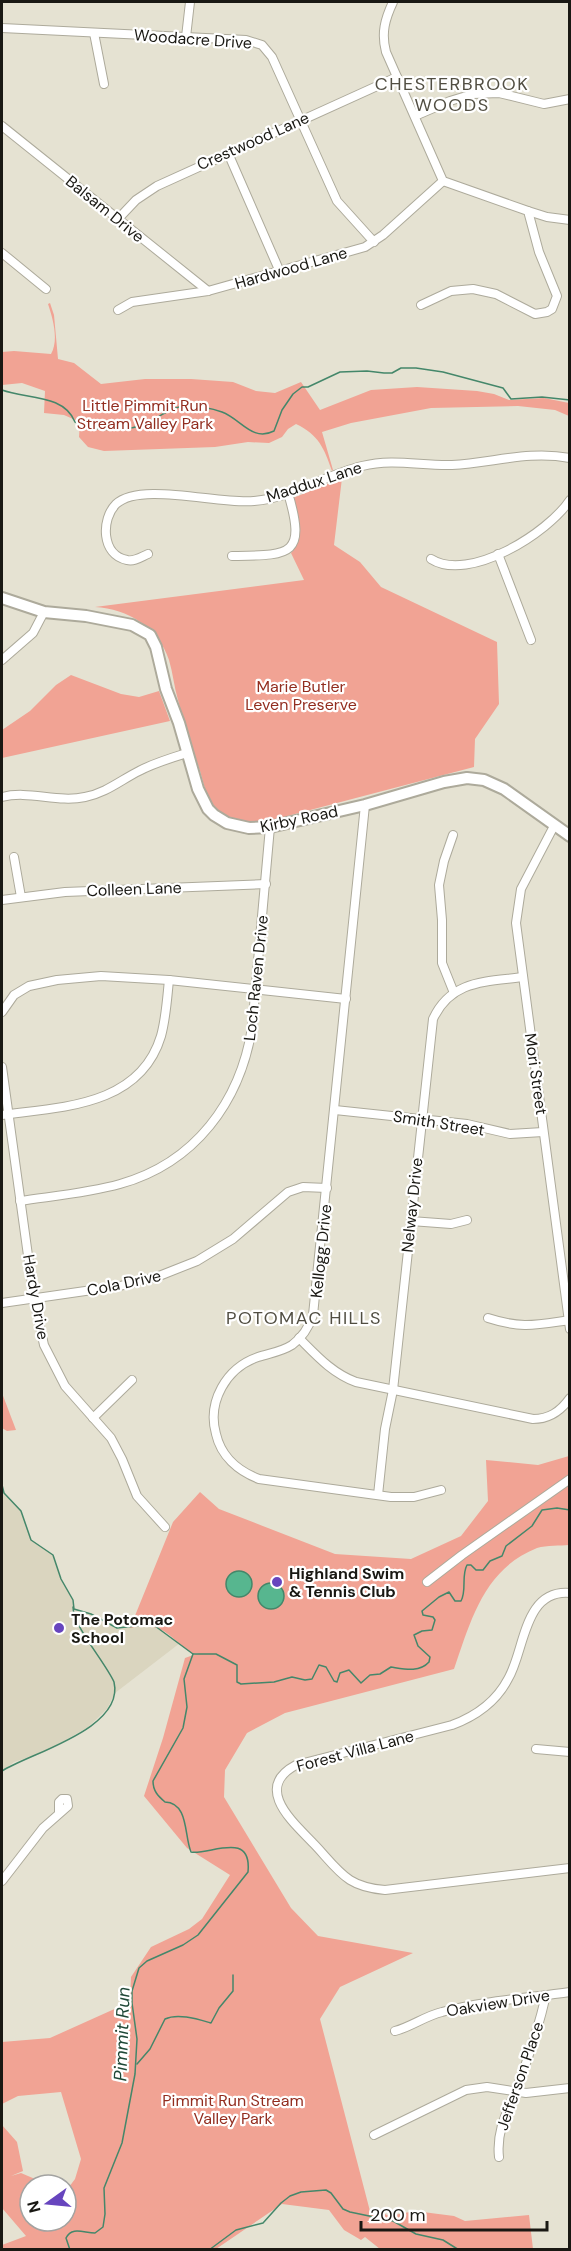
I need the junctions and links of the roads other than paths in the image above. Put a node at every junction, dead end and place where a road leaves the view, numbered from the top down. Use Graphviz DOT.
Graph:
graph roads {
  1 [pos="190,2"];
  2 [pos="393,2"];
  3 [pos="2,28"];
  4 [pos="94,33"];
  5 [pos="186,37"];
  6 [pos="397,77"];
  7 [pos="104,84"];
  8 [pos="570,99"];
  9 [pos="415,116"];
  10 [pos="301,120"];
  11 [pos="2,126"];
  12 [pos="228,153"];
  13 [pos="443,181"];
  14 [pos="528,211"];
  15 [pos="118,219"];
  16 [pos="570,220"];
  17 [pos="374,242"];
  18 [pos="2,253"];
  19 [pos="280,272"];
  20 [pos="46,289"];
  21 [pos="208,291"];
  22 [pos="421,305"];
  23 [pos="118,310"];
  24 [pos="570,458"];
  25 [pos="288,493"];
  26 [pos="570,500"];
  27 [pos="148,554"];
  28 [pos="498,554"];
  29 [pos="231,556"];
  30 [pos="431,559"];
  31 [pos="2,598"];
  32 [pos="44,612"];
  33 [pos="531,640"];
  34 [pos="2,660"];
  35 [pos="187,753"];
  36 [pos="2,797"];
  37 [pos="365,804"];
  38 [pos="554,826"];
  39 [pos="270,827"];
  40 [pos="453,835"];
  41 [pos="570,836"];
  42 [pos="14,857"];
  43 [pos="266,884"];
  44 [pos="21,897"];
  45 [pos="2,900"];
  46 [pos="523,977"];
  47 [pos="169,980"];
  48 [pos="256,989"];
  49 [pos="453,993"];
  50 [pos="346,999"];
  51 [pos="2,1012"];
  52 [pos="2,1066"];
  53 [pos="335,1110"];
  54 [pos="5,1114"];
  55 [pos="421,1119"];
  56 [pos="543,1132"];
  57 [pos="327,1188"];
  58 [pos="20,1201"];
  59 [pos="467,1220"];
  60 [pos="411,1221"];
  61 [pos="34,1299"];
  62 [pos="2,1303"];
  63 [pos="488,1318"];
  64 [pos="569,1323"];
  65 [pos="299,1338"];
  66 [pos="132,1380"];
  67 [pos="393,1390"];
  68 [pos="570,1398"];
  69 [pos="93,1418"];
  70 [pos="570,1479"];
  71 [pos="441,1490"];
  72 [pos="378,1495"];
  73 [pos="165,1527"];
  74 [pos="428,1582"];
  75 [pos="570,1593"];
  76 [pos="536,1749"];
  77 [pos="570,1752"];
  78 [pos="59,1814"];
  79 [pos="570,1868"];
  80 [pos="2,1881"];
  81 [pos="570,1992"];
  82 [pos="546,1995"];
  83 [pos="395,2031"];
  84 [pos="570,2088"];
  85 [pos="515,2092"];
  86 [pos="374,2135"];
  87 [pos="499,2157"];
  1 -- 5 [label="street"];
  2 -- 6 [label="street"];
  3 -- 4 [label="street, Woodacre Drive"];
  4 -- 5 [label="street, Woodacre Drive"];
  4 -- 7 [label="street"];
  5 -- 10 [label="street, Woodacre Drive"];
  6 -- 9 [label="street"];
  6 -- 10 [label="street, Crestwood Lane"];
  8 -- 9 [label="street"];
  9 -- 13 [label="street"];
  10 -- 12 [label="street, Crestwood Lane"];
  10 -- 17 [label="street, Woodacre Drive"];
  11 -- 15 [label="street, Balsam Drive"];
  12 -- 15 [label="street, Crestwood Lane"];
  12 -- 19 [label="street"];
  13 -- 14 [label="street"];
  13 -- 17 [label="street, Hardwood Lane"];
  14 -- 16 [label="street"];
  14 -- 22 [label="street"];
  15 -- 21 [label="street, Balsam Drive"];
  17 -- 19 [label="street, Hardwood Lane"];
  18 -- 20 [label="street"];
  19 -- 21 [label="street, Hardwood Lane"];
  21 -- 23 [label="street, Hardwood Lane"];
  24 -- 25 [label="street, Maddux Lane"];
  25 -- 27 [label="street, Maddux Lane"];
  25 -- 29 [label="street"];
  26 -- 28 [label="street"];
  28 -- 30 [label="street"];
  28 -- 33 [label="street"];
  31 -- 32 [label="main road, Kirby Road"];
  32 -- 34 [label="street"];
  32 -- 35 [label="main road, Kirby Road"];
  35 -- 36 [label="street"];
  35 -- 39 [label="main road, Kirby Road"];
  37 -- 38 [label="main road, Kirby Road"];
  37 -- 39 [label="main road, Kirby Road"];
  37 -- 50 [label="street, Kellogg Drive"];
  38 -- 41 [label="main road, Kirby Road"];
  38 -- 46 [label="street, Mori Street"];
  39 -- 43 [label="street, Loch Raven Drive"];
  40 -- 49 [label="street"];
  42 -- 44 [label="street"];
  43 -- 44 [label="street, Colleen Lane"];
  43 -- 48 [label="street, Loch Raven Drive"];
  44 -- 45 [label="street, Colleen Lane"];
  46 -- 49 [label="street"];
  46 -- 56 [label="street, Mori Street"];
  47 -- 48 [label="street"];
  47 -- 51 [label="street"];
  47 -- 54 [label="street"];
  48 -- 50 [label="street"];
  48 -- 58 [label="street, Loch Raven Drive"];
  49 -- 55 [label="street, Nelway Drive"];
  50 -- 53 [label="street, Kellogg Drive"];
  52 -- 54 [label="street, Hardy Drive"];
  53 -- 55 [label="street, Smith Street"];
  53 -- 57 [label="street, Kellogg Drive"];
  54 -- 58 [label="street, Hardy Drive"];
  55 -- 56 [label="street, Smith Street"];
  55 -- 60 [label="street, Nelway Drive"];
  56 -- 64 [label="street, Mori Street"];
  57 -- 61 [label="street, Cola Drive"];
  57 -- 65 [label="street, Kellogg Drive"];
  58 -- 61 [label="street, Hardy Drive"];
  59 -- 60 [label="street"];
  60 -- 67 [label="street, Nelway Drive"];
  61 -- 62 [label="street, Cola Drive"];
  61 -- 69 [label="street, Hardy Drive"];
  63 -- 64 [label="street"];
  65 -- 67 [label="street"];
  65 -- 72 [label="street"];
  66 -- 69 [label="street"];
  67 -- 68 [label="street"];
  67 -- 72 [label="street, Nelway Drive"];
  69 -- 73 [label="street, Hardy Drive"];
  70 -- 74 [label="street"];
  71 -- 72 [label="street"];
  75 -- 79 [label="street, Forest Villa Lane"];
  76 -- 77 [label="street"];
  78 -- 80 [label="street"];
  81 -- 82 [label="street, Oakview Drive"];
  82 -- 83 [label="street, Oakview Drive"];
  82 -- 85 [label="street, Jefferson Place"];
  84 -- 85 [label="street"];
  85 -- 86 [label="street"];
  85 -- 87 [label="street, Jefferson Place"];
}
